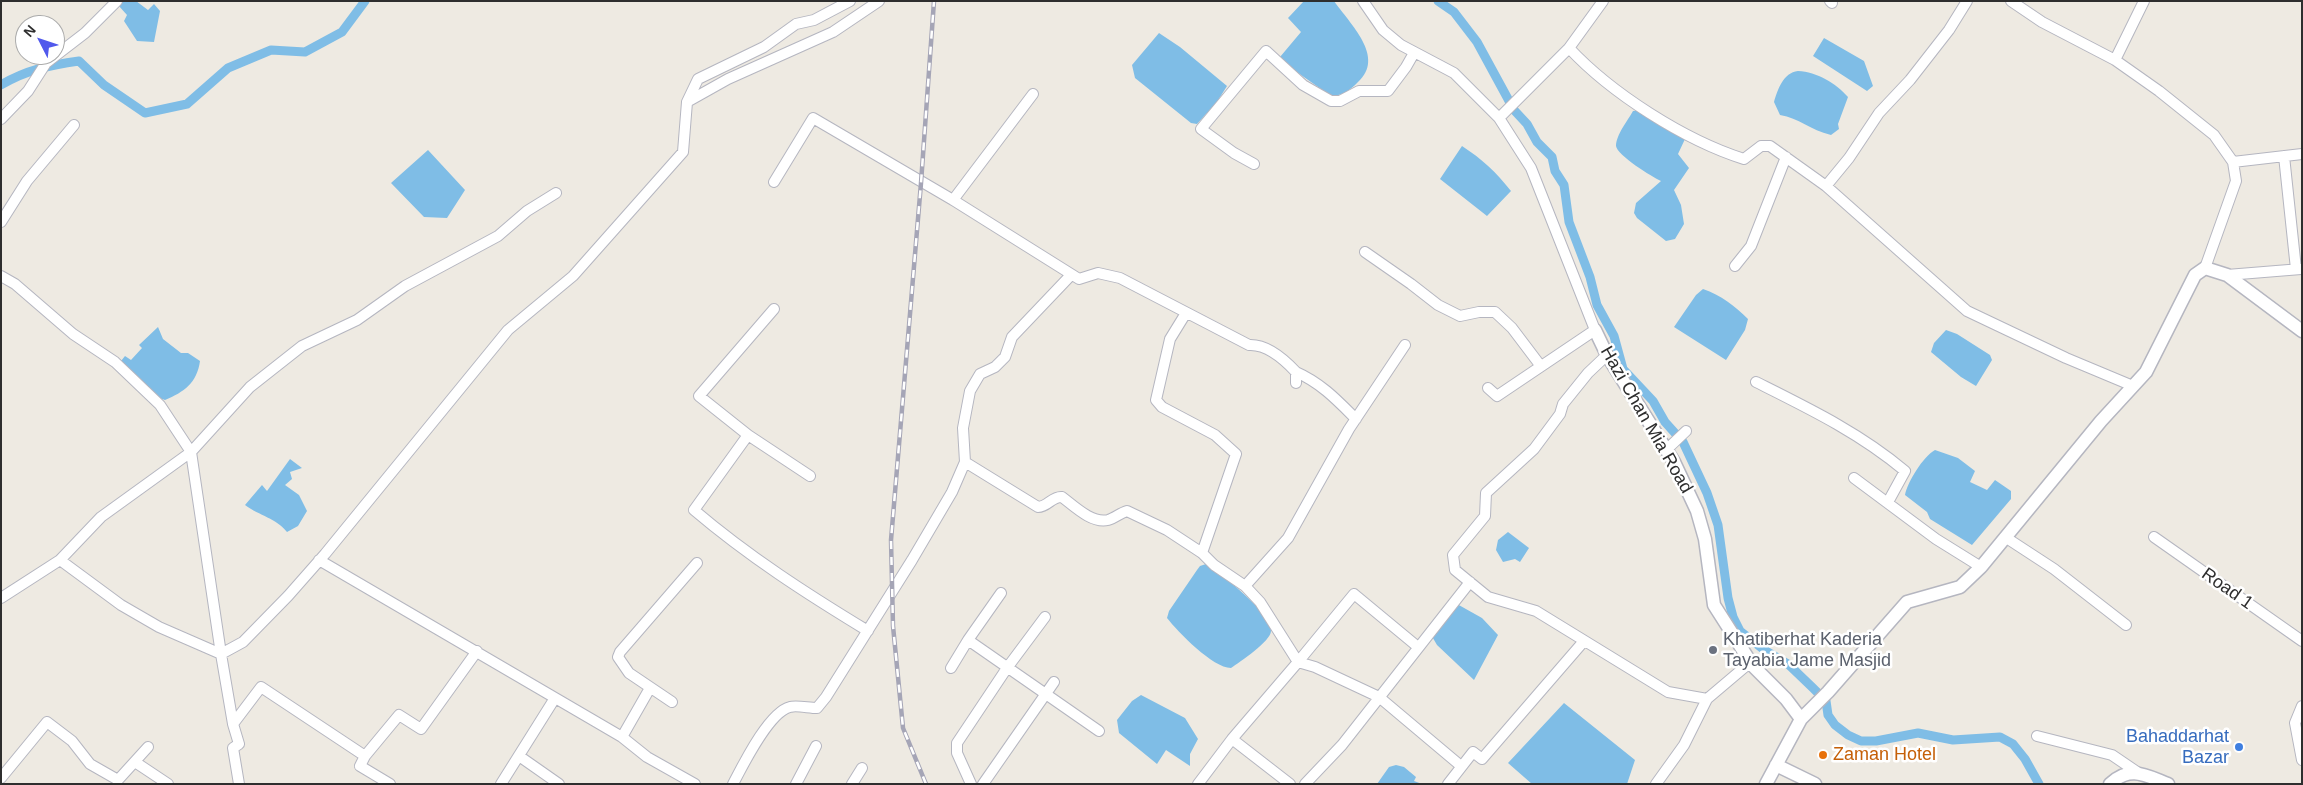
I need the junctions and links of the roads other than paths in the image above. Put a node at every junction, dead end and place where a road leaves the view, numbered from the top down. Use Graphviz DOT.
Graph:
graph roads {
  1 [pos="117,1"];
  2 [pos="850,1"];
  3 [pos="879,1"];
  4 [pos="1363,1"];
  5 [pos="1603,1"];
  6 [pos="1967,1"];
  7 [pos="2011,1"];
  8 [pos="2144,1"];
  9 [pos="1569,48"];
  10 [pos="1414,53"];
  11 [pos="2115,60"];
  12 [pos="1033,94"];
  13 [pos="687,102"];
  14 [pos="1499,118"];
  15 [pos="1,119"];
  16 [pos="74,124"];
  17 [pos="2302,154"];
  18 [pos="2284,156"];
  19 [pos="1786,158"];
  20 [pos="2233,162"];
  21 [pos="1254,164"];
  22 [pos="774,182"];
  23 [pos="1826,186"];
  24 [pos="556,193"];
  25 [pos="954,200"];
  26 [pos="1,222"];
  27 [pos="1365,252"];
  28 [pos="1735,266"];
  29 [pos="2206,268"];
  30 [pos="2299,269"];
  31 [pos="1071,275"];
  32 [pos="1,276"];
  33 [pos="2227,276"];
  34 [pos="774,309"];
  35 [pos="1186,313"];
  36 [pos="1595,330"];
  37 [pos="2302,331"];
  38 [pos="1405,345"];
  39 [pos="1607,355"];
  40 [pos="1540,365"];
  41 [pos="1296,372"];
  42 [pos="1756,382"];
  43 [pos="1296,384"];
  44 [pos="2133,386"];
  45 [pos="1488,388"];
  46 [pos="1356,419"];
  47 [pos="1686,431"];
  48 [pos="748,435"];
  49 [pos="1666,450"];
  50 [pos="191,452"];
  51 [pos="965,462"];
  52 [pos="810,476"];
  53 [pos="1854,478"];
  54 [pos="1888,502"];
  55 [pos="2005,536"];
  56 [pos="2154,537"];
  57 [pos="1202,553"];
  58 [pos="60,560"];
  59 [pos="319,560"];
  60 [pos="697,563"];
  61 [pos="1981,567"];
  62 [pos="1470,582"];
  63 [pos="1245,586"];
  64 [pos="1001,593"];
  65 [pos="1,598"];
  66 [pos="1045,617"];
  67 [pos="2126,625"];
  68 [pos="868,631"];
  69 [pos="968,640"];
  70 [pos="1584,641"];
  71 [pos="2302,641"];
  72 [pos="1418,647"];
  73 [pos="476,651"];
  74 [pos="221,654"];
  75 [pos="1298,662"];
  76 [pos="1753,666"];
  77 [pos="951,668"];
  78 [pos="1007,668"];
  79 [pos="1054,682"];
  80 [pos="650,688"];
  81 [pos="1046,693"];
  82 [pos="1379,697"];
  83 [pos="555,698"];
  84 [pos="1707,699"];
  85 [pos="672,702"];
  86 [pos="2302,706"];
  87 [pos="1800,719"];
  88 [pos="233,724"];
  89 [pos="1099,731"];
  90 [pos="2037,736"];
  91 [pos="622,737"];
  92 [pos="1232,739"];
  93 [pos="816,746"];
  94 [pos="148,747"];
  95 [pos="365,756"];
  96 [pos="519,756"];
  97 [pos="2302,760"];
  98 [pos="134,762"];
  99 [pos="1776,765"];
  100 [pos="1461,766"];
  101 [pos="862,768"];
  102 [pos="2137,772"];
  103 [pos="1,779"];
  104 [pos="5,784"];
  105 [pos="168,784"];
  106 [pos="240,784"];
  107 [pos="390,784"];
  108 [pos="501,784"];
  109 [pos="559,784"];
  110 [pos="695,784"];
  111 [pos="733,784"];
  112 [pos="796,784"];
  113 [pos="852,784"];
  114 [pos="970,784"];
  115 [pos="983,784"];
  116 [pos="1198,784"];
  117 [pos="1290,784"];
  118 [pos="1305,784"];
  119 [pos="1448,784"];
  120 [pos="1656,784"];
  121 [pos="1766,784"];
  122 [pos="1815,784"];
  123 [pos="2110,784"];
  124 [pos="2168,784"];
  1 -- 15 [label="street"];
  2 -- 13 [label="street"];
  3 -- 13 [label="street"];
  4 -- 10 [label="street"];
  5 -- 9 [label="street"];
  6 -- 23 [label="street"];
  7 -- 11 [label="street"];
  8 -- 11 [label="street"];
  9 -- 14 [label="street"];
  9 -- 19 [label="street"];
  10 -- 14 [label="street"];
  10 -- 21 [label="street"];
  11 -- 20 [label="street"];
  12 -- 25 [label="street"];
  13 -- 59 [label="street"];
  14 -- 36 [label="street"];
  16 -- 26 [label="street"];
  17 -- 18 [label="street"];
  18 -- 20 [label="street"];
  18 -- 30 [label="street"];
  19 -- 23 [label="street"];
  19 -- 28 [label="street"];
  20 -- 29 [label="street"];
  22 -- 25 [label="street"];
  23 -- 44 [label="street"];
  24 -- 50 [label="street"];
  25 -- 31 [label="street"];
  27 -- 40 [label="street"];
  29 -- 33 [label="street"];
  29 -- 44 [label="street"];
  30 -- 33 [label="street"];
  31 -- 35 [label="street"];
  31 -- 51 [label="street"];
  32 -- 50 [label="street"];
  33 -- 37 [label="street"];
  34 -- 48 [label="street"];
  35 -- 41 [label="street"];
  35 -- 57 [label="street"];
  36 -- 39 [label="street, Hazi Chan Mia Road"];
  36 -- 40 [label="street"];
  38 -- 46 [label="street"];
  39 -- 49 [label="street, Hazi Chan Mia Road"];
  39 -- 62 [label="street"];
  40 -- 45 [label="street"];
  41 -- 43 [label="street"];
  41 -- 46 [label="street"];
  42 -- 54 [label="street"];
  44 -- 55 [label="street"];
  46 -- 63 [label="street"];
  47 -- 49 [label="street"];
  48 -- 52 [label="street"];
  48 -- 68 [label="street"];
  49 -- 76 [label="street, Hazi Chan Mia Road"];
  50 -- 58 [label="street"];
  50 -- 74 [label="street"];
  51 -- 57 [label="street"];
  51 -- 68 [label="street"];
  53 -- 54 [label="street"];
  54 -- 61 [label="street"];
  55 -- 61 [label="street"];
  55 -- 67 [label="street"];
  56 -- 71 [label="street, Road 1"];
  57 -- 63 [label="street"];
  58 -- 65 [label="street"];
  58 -- 74 [label="street"];
  59 -- 73 [label="street"];
  59 -- 74 [label="street"];
  60 -- 80 [label="street"];
  61 -- 87 [label="street"];
  62 -- 70 [label="street"];
  62 -- 72 [label="street"];
  63 -- 75 [label="street"];
  64 -- 69 [label="street"];
  66 -- 78 [label="street"];
  68 -- 111 [label="street"];
  69 -- 77 [label="street"];
  69 -- 78 [label="street"];
  70 -- 84 [label="street"];
  70 -- 100 [label="street"];
  72 -- 75 [label="street"];
  72 -- 82 [label="street"];
  73 -- 83 [label="street"];
  73 -- 95 [label="street"];
  74 -- 88 [label="street"];
  75 -- 82 [label="street"];
  75 -- 92 [label="street"];
  76 -- 84 [label="street"];
  76 -- 87 [label="street, Hazi Chan Mia Road"];
  78 -- 81 [label="street"];
  78 -- 114 [label="street"];
  79 -- 81 [label="street"];
  80 -- 85 [label="street"];
  80 -- 91 [label="street"];
  81 -- 89 [label="street"];
  81 -- 115 [label="street"];
  82 -- 100 [label="street"];
  82 -- 118 [label="street"];
  83 -- 91 [label="street"];
  83 -- 96 [label="street"];
  84 -- 120 [label="street"];
  86 -- 97 [label="street"];
  87 -- 99 [label="street"];
  88 -- 95 [label="street"];
  88 -- 106 [label="street"];
  90 -- 102 [label="street"];
  91 -- 110 [label="street"];
  92 -- 116 [label="street"];
  92 -- 117 [label="street"];
  93 -- 112 [label="street"];
  94 -- 98 [label="street"];
  95 -- 107 [label="street"];
  96 -- 108 [label="street"];
  96 -- 109 [label="street"];
  98 -- 103 [label="street"];
  98 -- 105 [label="street"];
  99 -- 121 [label="street"];
  99 -- 122 [label="street"];
  100 -- 119 [label="street"];
  101 -- 113 [label="street"];
  102 -- 123 [label="street"];
  102 -- 124 [label="street"];
  103 -- 104 [label="street"];
}
